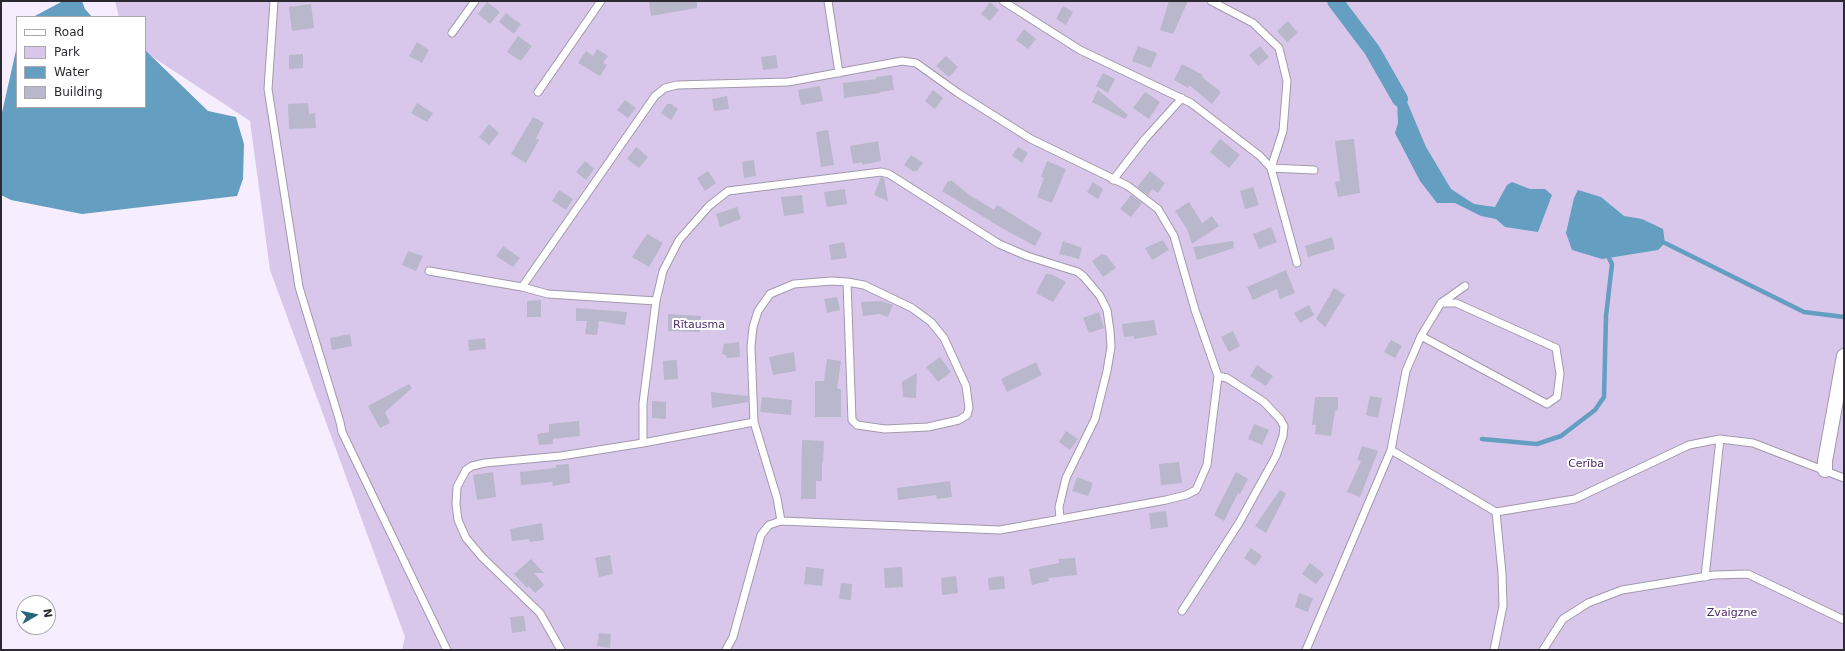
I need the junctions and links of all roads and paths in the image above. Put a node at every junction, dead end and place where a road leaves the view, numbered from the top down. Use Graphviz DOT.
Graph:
graph roads {
  1 [pos="274,1"];
  2 [pos="475,1"];
  3 [pos="601,1"];
  4 [pos="828,1"];
  5 [pos="1003,1"];
  6 [pos="1211,1"];
  7 [pos="452,33"];
  8 [pos="839,73"];
  9 [pos="538,92"];
  10 [pos="1182,98"];
  11 [pos="1271,168"];
  12 [pos="1314,170"];
  13 [pos="1113,180"];
  14 [pos="1296,263"];
  15 [pos="429,271"];
  16 [pos="847,282"];
  17 [pos="1464,286"];
  18 [pos="522,287"];
  19 [pos="656,301"];
  20 [pos="1441,303"];
  21 [pos="1421,336"];
  22 [pos="1844,356"];
  23 [pos="1218,376"];
  24 [pos="754,422"];
  25 [pos="1720,438"];
  26 [pos="642,443"];
  27 [pos="1391,450"];
  28 [pos="1825,470"];
  29 [pos="1844,478"];
  30 [pos="1496,512"];
  31 [pos="1060,518"];
  32 [pos="781,521"];
  33 [pos="1705,577"];
  34 [pos="1182,611"];
  35 [pos="1844,620"];
  36 [pos="447,650"];
  37 [pos="561,650"];
  38 [pos="726,650"];
  39 [pos="1306,650"];
  40 [pos="1494,650"];
  41 [pos="1543,650"];
  1 -- 36 [label="lane"];
  2 -- 7 [label="lane"];
  3 -- 9 [label="lane"];
  4 -- 8 [label="lane"];
  5 -- 10 [label="lane"];
  6 -- 11 [label="lane"];
  8 -- 13 [label="lane"];
  8 -- 18 [label="lane"];
  10 -- 11 [label="lane"];
  10 -- 13 [label="lane"];
  11 -- 12 [label="lane"];
  11 -- 14 [label="lane"];
  13 -- 23 [label="lane"];
  15 -- 18 [label="lane"];
  16 -- 16 [label="lane"];
  16 -- 24 [label="lane"];
  17 -- 20 [label="lane"];
  18 -- 19 [label="lane"];
  19 -- 26 [label="lane"];
  19 -- 31 [label="lane"];
  20 -- 21 [label="lane"];
  20 -- 21 [label="lane"];
  21 -- 27 [label="lane"];
  22 -- 28 [label="street"];
  23 -- 31 [label="lane"];
  23 -- 34 [label="lane"];
  24 -- 26 [label="lane"];
  24 -- 32 [label="lane"];
  25 -- 28 [label="lane"];
  25 -- 30 [label="lane"];
  25 -- 33 [label="lane"];
  26 -- 37 [label="lane"];
  27 -- 30 [label="lane"];
  27 -- 39 [label="lane"];
  28 -- 29 [label="lane"];
  30 -- 40 [label="lane"];
  31 -- 32 [label="lane"];
  32 -- 38 [label="lane"];
  33 -- 35 [label="lane"];
  33 -- 41 [label="lane"];
}
